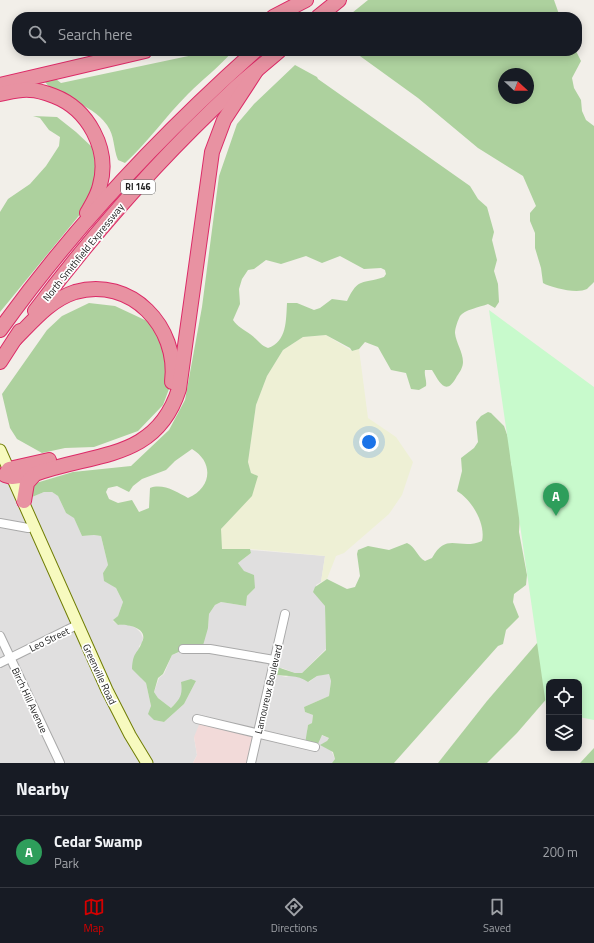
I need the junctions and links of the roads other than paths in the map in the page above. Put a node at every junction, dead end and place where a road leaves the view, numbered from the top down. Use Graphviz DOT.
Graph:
graph roads {
  1 [pos="306,0"];
  2 [pos="314,0"];
  3 [pos="339,0"];
  4 [pos="283,12"];
  5 [pos="300,12"];
  6 [pos="324,12"];
  7 [pos="125,56"];
  8 [pos="250,56"];
  9 [pos="273,56"];
  10 [pos="256,71"];
  11 [pos="0,85"];
  12 [pos="0,94"];
  13 [pos="66,245"];
  14 [pos="0,330"];
  15 [pos="15,339"];
  16 [pos="0,362"];
  17 [pos="7,466"];
  18 [pos="35,474"];
  19 [pos="24,501"];
  20 [pos="0,523"];
  21 [pos="28,528"];
  22 [pos="58,583"];
  23 [pos="285,614"];
  24 [pos="77,625"];
  25 [pos="0,636"];
  26 [pos="183,650"];
  27 [pos="10,658"];
  28 [pos="274,660"];
  29 [pos="0,663"];
  30 [pos="197,719"];
  31 [pos="258,733"];
  32 [pos="315,747"];
  33 [pos="143,762"];
  34 [pos="60,763"];
  35 [pos="251,763"];
  1 -- 4 [label="highway"];
  2 -- 5 [label="highway"];
  3 -- 6 [label="highway"];
  7 -- 11 [label="highway"];
  8 -- 13 [label="highway, North Smithfield Expressway / RI 146"];
  9 -- 10 [label="highway, North Smithfield Expressway / RI 146"];
  10 -- 15 [label="highway, North Smithfield Expressway / RI 146"];
  10 -- 18 [label="highway"];
  12 -- 13 [label="highway"];
  13 -- 14 [label="highway, North Smithfield Expressway / RI 146"];
  15 -- 16 [label="highway, North Smithfield Expressway / RI 146"];
  15 -- 17 [label="highway"];
  17 -- 18 [label="highway"];
  17 -- 19 [label="main road, Greenville Road"];
  17 -- 21 [label="main road, Greenville Road"];
  18 -- 19 [label="highway"];
  19 -- 22 [label="main road, Greenville Road"];
  20 -- 21 [label="street"];
  21 -- 22 [label="main road, Greenville Road"];
  22 -- 24 [label="main road, Greenville Road"];
  23 -- 28 [label="street, Lamoureux Boulevard"];
  24 -- 27 [label="street, Leo Street"];
  24 -- 33 [label="main road, Greenville Road"];
  25 -- 27 [label="street, Birch Hill Avenue"];
  26 -- 28 [label="street"];
  27 -- 29 [label="street, Leo Street"];
  27 -- 34 [label="street, Birch Hill Avenue"];
  28 -- 31 [label="street, Lamoureux Boulevard"];
  30 -- 31 [label="street"];
  31 -- 32 [label="street"];
  31 -- 35 [label="street, Lamoureux Boulevard"];
}
